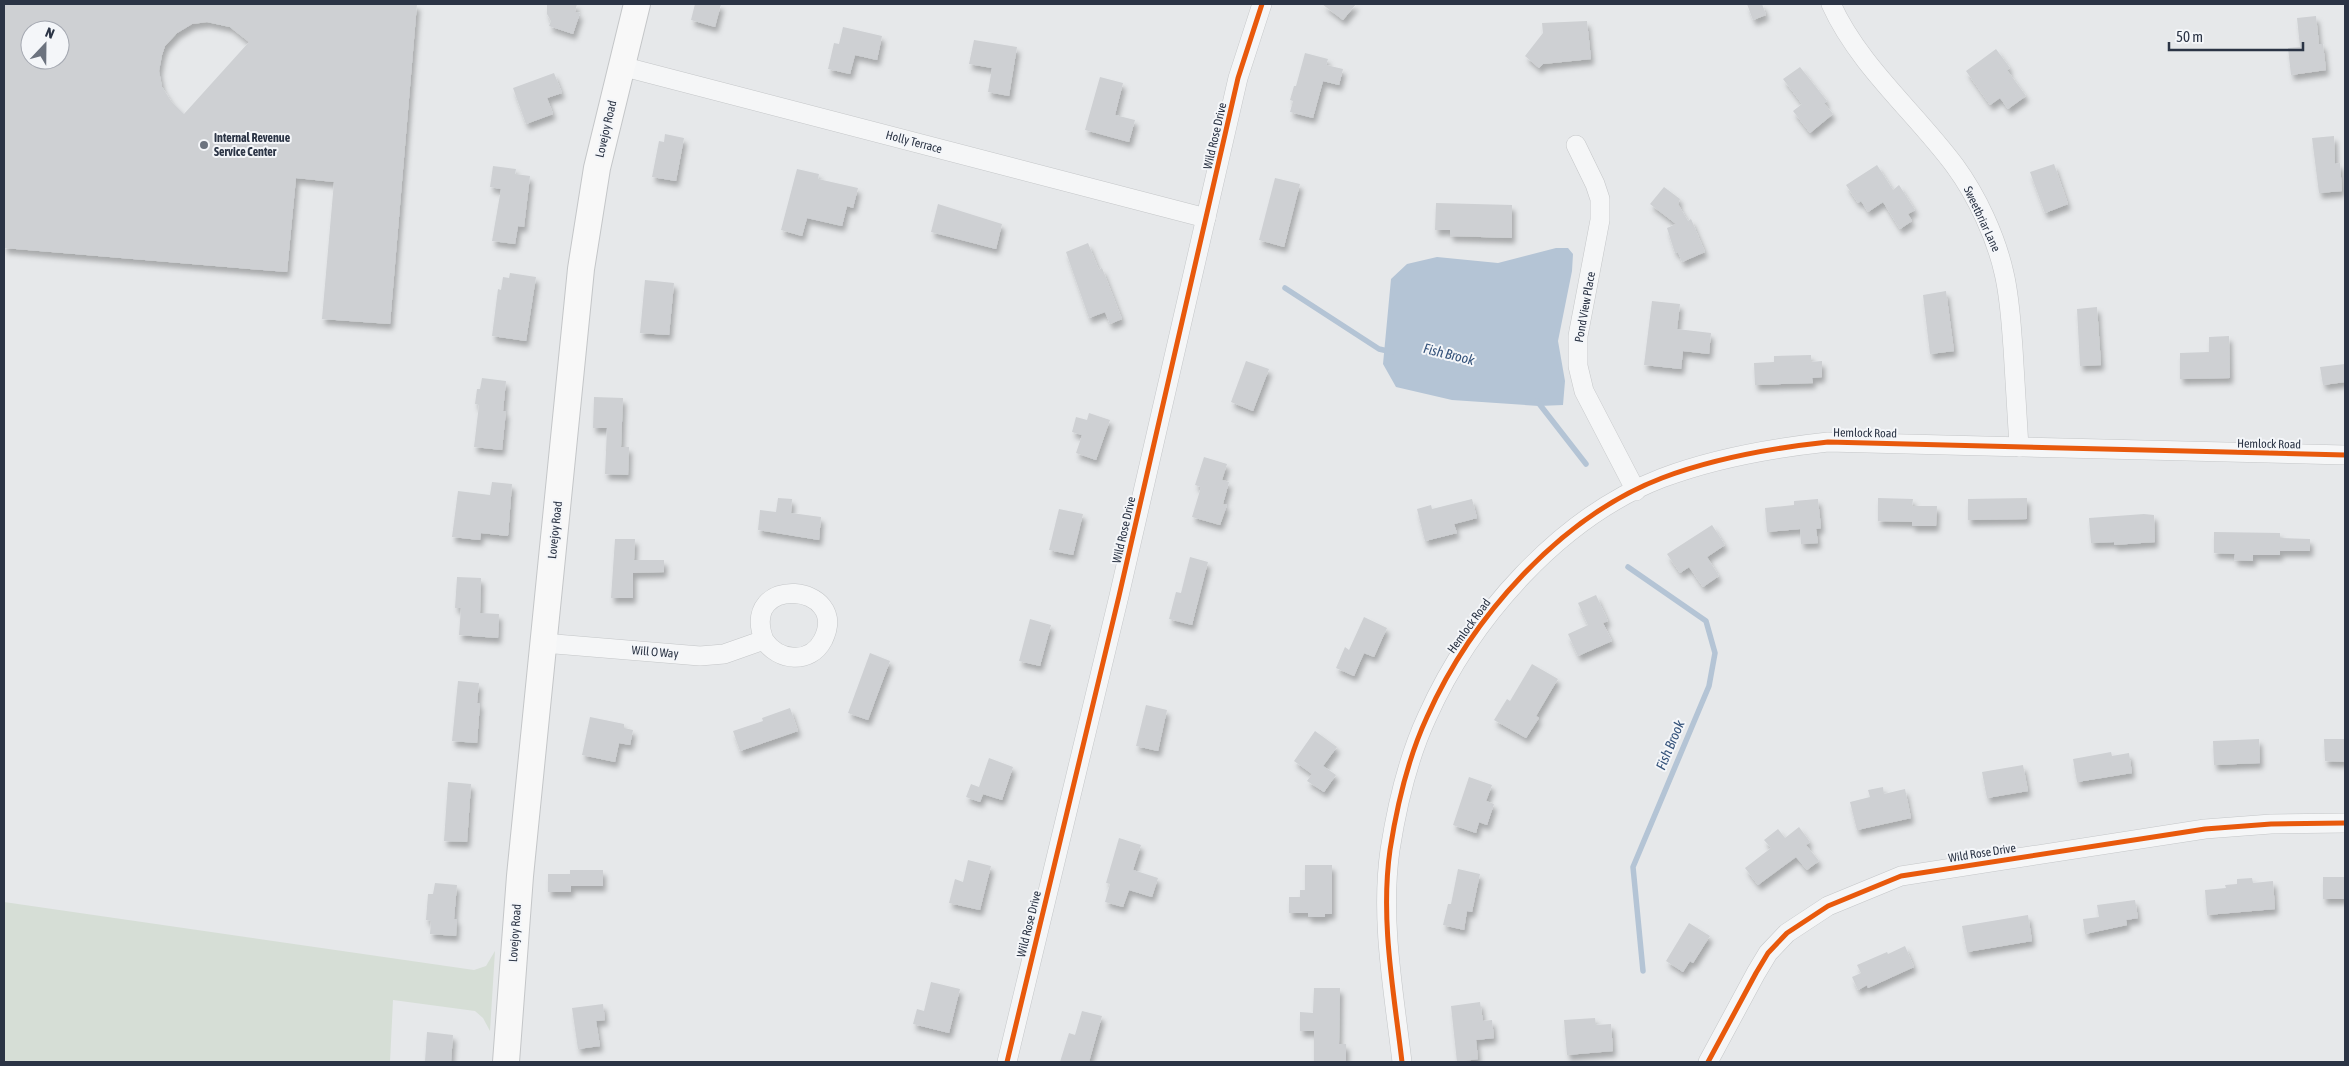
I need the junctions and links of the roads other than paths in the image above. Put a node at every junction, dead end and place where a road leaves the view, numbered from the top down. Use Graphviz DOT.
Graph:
graph roads {
  1 [pos="637,4"];
  2 [pos="1262,4"];
  3 [pos="1831,4"];
  4 [pos="621,66"];
  5 [pos="1576,145"];
  6 [pos="1206,218"];
  7 [pos="2019,447"];
  8 [pos="2345,456"];
  9 [pos="1636,491"];
  10 [pos="764,640"];
  11 [pos="543,643"];
  12 [pos="2345,823"];
  13 [pos="506,1062"];
  14 [pos="1007,1062"];
  15 [pos="1402,1062"];
  16 [pos="1708,1062"];
  1 -- 4 [label="main road, Lovejoy Road"];
  2 -- 6 [label="street, Wild Rose Drive"];
  3 -- 7 [label="street, Sweetbriar Lane"];
  4 -- 6 [label="street, Holly Terrace"];
  4 -- 11 [label="main road, Lovejoy Road"];
  5 -- 9 [label="street, Pond View Place"];
  6 -- 14 [label="street, Wild Rose Drive"];
  7 -- 8 [label="street, Hemlock Road"];
  7 -- 9 [label="street, Hemlock Road"];
  9 -- 15 [label="street, Hemlock Road"];
  10 -- 11 [label="street, Will O Way"];
  11 -- 13 [label="main road, Lovejoy Road"];
  12 -- 16 [label="street, Wild Rose Drive"];
}
